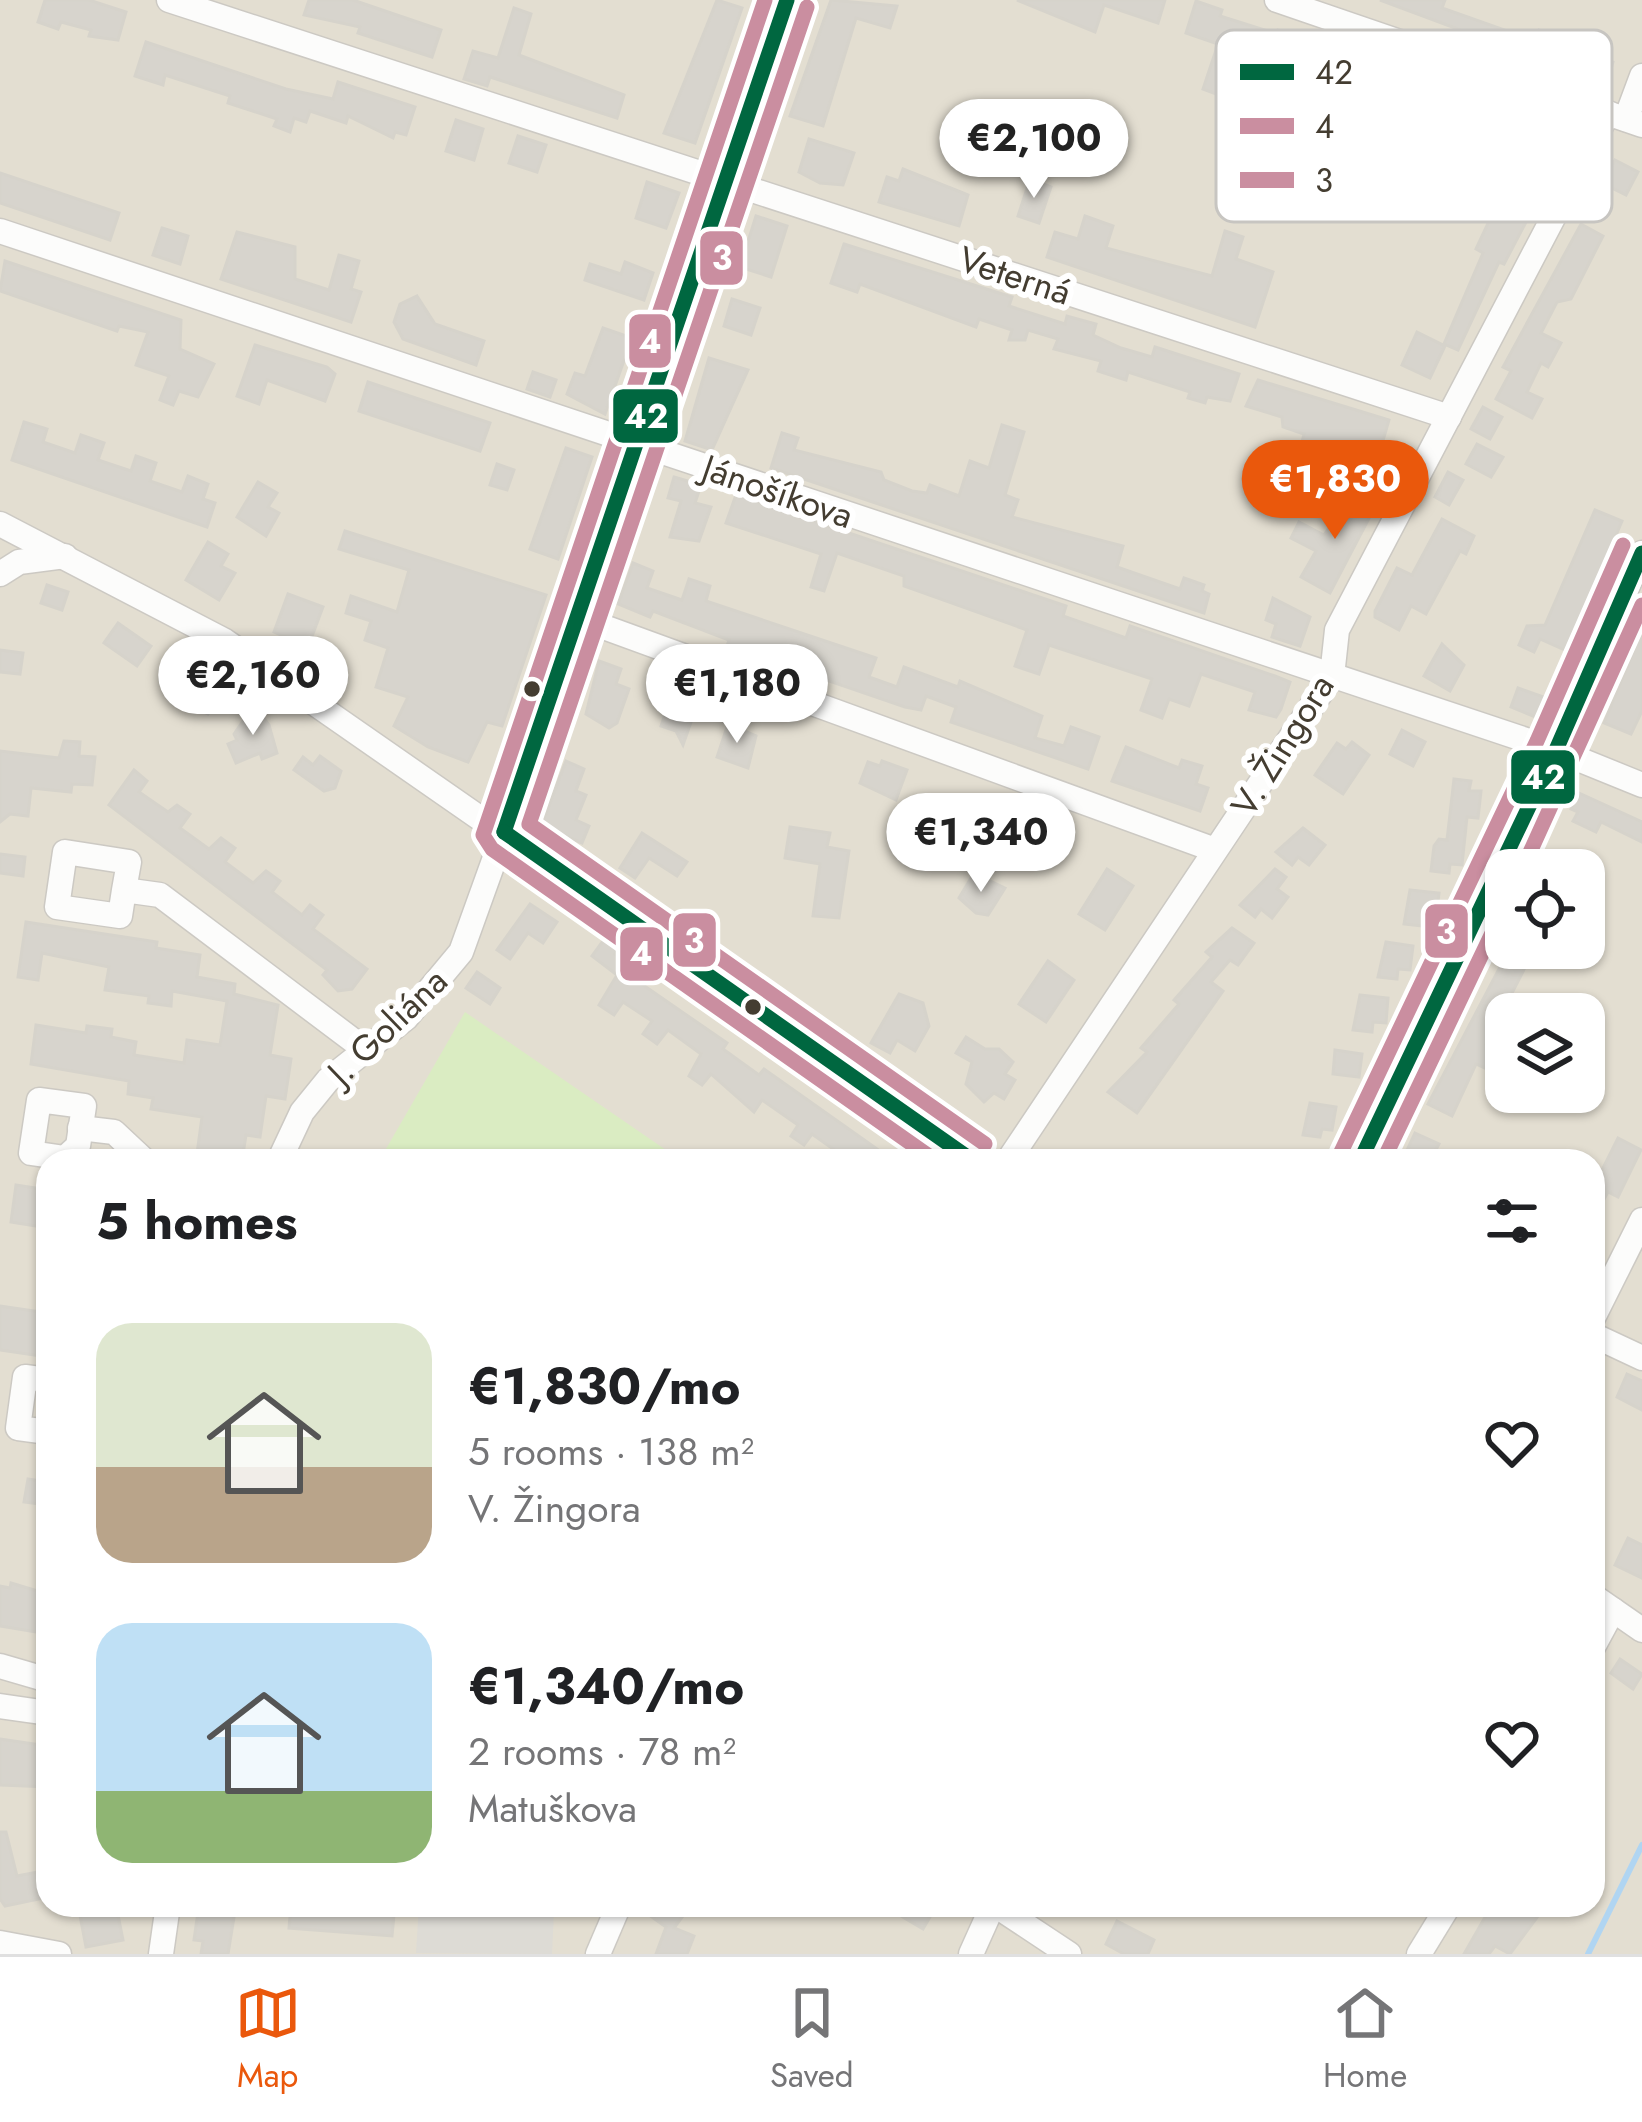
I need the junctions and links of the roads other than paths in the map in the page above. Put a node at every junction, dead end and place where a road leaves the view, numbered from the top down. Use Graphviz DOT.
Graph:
graph roads {
  1 [pos="170,0"];
  2 [pos="787,0"];
  3 [pos="1277,0"];
  4 [pos="1365,30"];
  5 [pos="1642,76"];
  6 [pos="1625,119"];
  7 [pos="727,181"];
  8 [pos="1564,222"];
  9 [pos="0,231"];
  10 [pos="1449,417"];
  11 [pos="638,444"];
  12 [pos="0,524"];
  13 [pos="1642,553"];
  14 [pos="68,556"];
  15 [pos="0,574"];
  16 [pos="579,618"];
  17 [pos="1332,676"];
  18 [pos="1556,750"];
  19 [pos="1642,785"];
  20 [pos="504,832"];
  21 [pos="1215,850"];
  22 [pos="124,890"];
  23 [pos="367,1051"];
  24 [pos="80,1128"];
  25 [pos="132,1149"];
  26 [pos="285,1149"];
  27 [pos="956,1149"];
  28 [pos="1017,1149"];
  29 [pos="1366,1149"];
  30 [pos="1642,1220"];
  31 [pos="1605,1294"];
  32 [pos="1605,1341"];
  33 [pos="1642,1358"];
  34 [pos="36,1378"];
  35 [pos="36,1430"];
  36 [pos="1605,1604"];
  37 [pos="1642,1630"];
  38 [pos="0,1666"];
  39 [pos="36,1676"];
  40 [pos="0,1706"];
  41 [pos="36,1711"];
  42 [pos="166,1917"];
  43 [pos="615,1917"];
  44 [pos="988,1917"];
  45 [pos="1013,1917"];
  46 [pos="1442,1917"];
  47 [pos="0,1943"];
  48 [pos="603,1952"];
  49 [pos="59,1954"];
  50 [pos="161,1954"];
  51 [pos="971,1954"];
  52 [pos="1070,1954"];
  53 [pos="1419,1954"];
  1 -- 7 [label="street, Veterná"];
  2 -- 7 [label="street, J. Goliána"];
  3 -- 4 [label="street"];
  5 -- 6 [label="street, V. Žingora"];
  7 -- 10 [label="street, Veterná"];
  7 -- 11 [label="street, J. Goliána"];
  8 -- 10 [label="street, V. Žingora"];
  9 -- 11 [label="street, Jánošíkova"];
  10 -- 17 [label="street, V. Žingora"];
  11 -- 16 [label="street, J. Goliána"];
  11 -- 17 [label="street, Jánošíkova"];
  12 -- 14 [label="street"];
  13 -- 18 [label="street"];
  14 -- 15 [label="street"];
  14 -- 20 [label="street"];
  16 -- 20 [label="street, J. Goliána"];
  16 -- 21 [label="street"];
  17 -- 18 [label="street, Jánošíkova"];
  17 -- 21 [label="street, V. Žingora"];
  18 -- 19 [label="street, Jánošíkova"];
  18 -- 29 [label="street"];
  20 -- 23 [label="street, J. Goliána"];
  20 -- 27 [label="street"];
  21 -- 28 [label="street, V. Žingora"];
  22 -- 23 [label="street"];
  23 -- 26 [label="street, J. Goliána"];
  24 -- 25 [label="street"];
  30 -- 31 [label="street"];
  32 -- 33 [label="street"];
  34 -- 35 [label="street"];
  36 -- 37 [label="street"];
  38 -- 39 [label="street"];
  40 -- 41 [label="street"];
  42 -- 50 [label="street"];
  43 -- 48 [label="street"];
  44 -- 51 [label="street"];
  45 -- 52 [label="street"];
  46 -- 53 [label="street"];
  47 -- 49 [label="street"];
}
